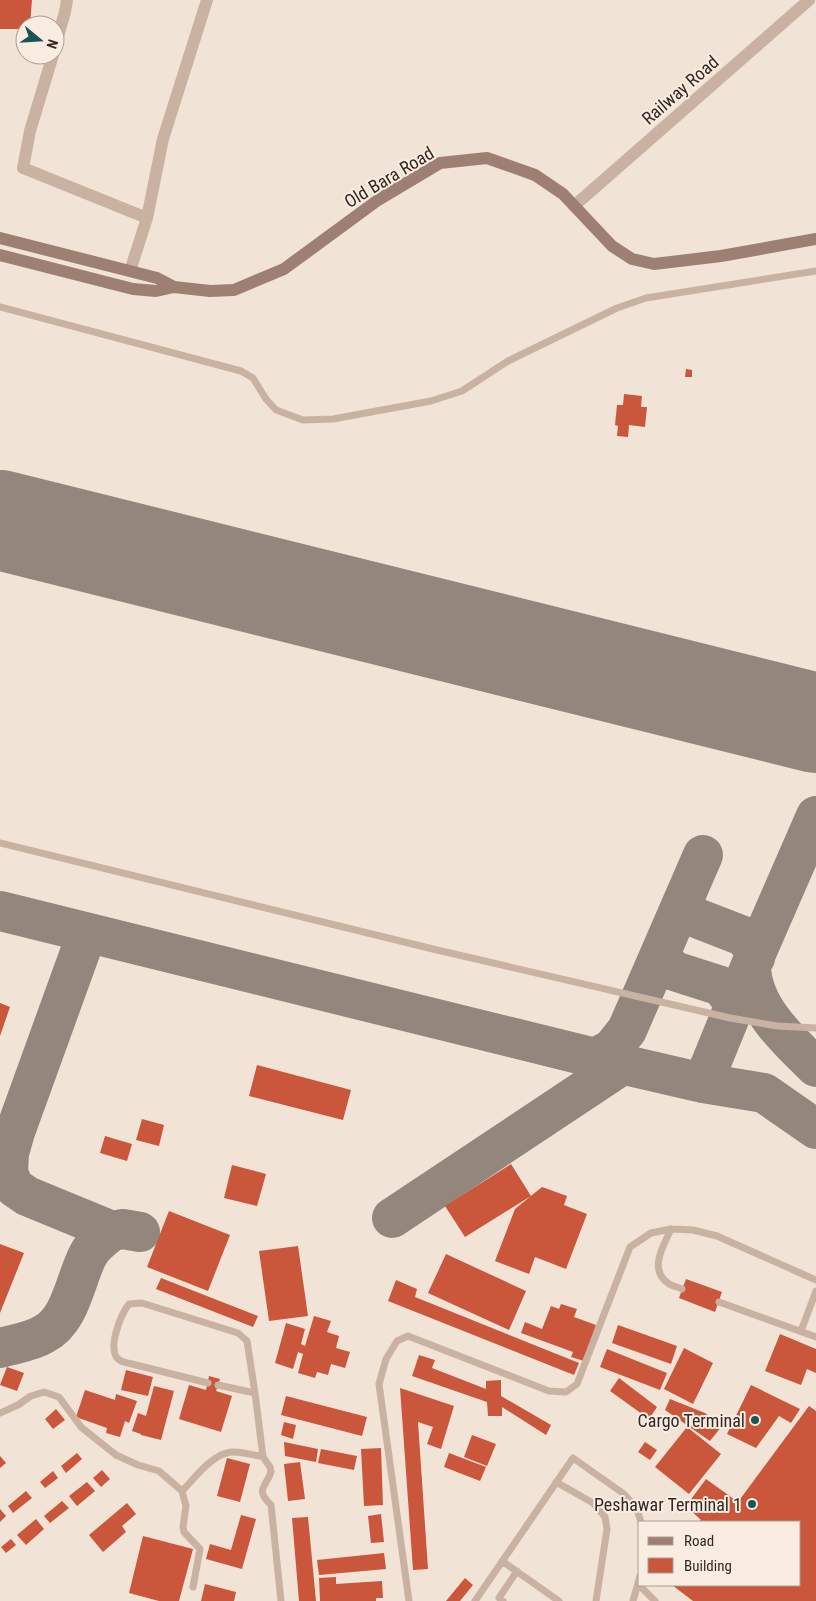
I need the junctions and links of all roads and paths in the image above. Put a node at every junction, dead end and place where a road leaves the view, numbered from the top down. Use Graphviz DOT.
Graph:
graph roads {
  1 [pos="67,0"];
  2 [pos="207,0"];
  3 [pos="809,0"];
  4 [pos="65,15"];
  5 [pos="50,65"];
  6 [pos="574,206"];
  7 [pos="147,218"];
  8 [pos="0,238"];
  9 [pos="816,239"];
  10 [pos="0,255"];
  11 [pos="130,271"];
  12 [pos="816,271"];
  13 [pos="174,287"];
  14 [pos="0,307"];
  15 [pos="0,843"];
  16 [pos="816,1028"];
  17 [pos="671,1229"];
  18 [pos="816,1280"];
  19 [pos="682,1289"];
  20 [pos="816,1291"];
  21 [pos="719,1302"];
  22 [pos="801,1331"];
  23 [pos="816,1337"];
  24 [pos="208,1383"];
  25 [pos="218,1385"];
  26 [pos="255,1393"];
  27 [pos="0,1413"];
  28 [pos="263,1457"];
  29 [pos="556,1482"];
  30 [pos="182,1491"];
  31 [pos="641,1521"];
  32 [pos="502,1560"];
  33 [pos="517,1571"];
  34 [pos="638,1584"];
  35 [pos="640,1586"];
  36 [pos="193,1587"];
  37 [pos="281,1601"];
  38 [pos="409,1601"];
  39 [pos="475,1601"];
  40 [pos="504,1601"];
  41 [pos="559,1601"];
  42 [pos="596,1601"];
  43 [pos="633,1601"];
  44 [pos="655,1601"];
  1 -- 4 [label="street"];
  2 -- 7 [label="street"];
  3 -- 6 [label="street, Railway Road"];
  5 -- 7 [label="street"];
  6 -- 9 [label="street, Old Bara Road"];
  6 -- 13 [label="street, Old Bara Road"];
  7 -- 11 [label="street"];
  8 -- 11 [label="street, Old Bara Road"];
  10 -- 13 [label="street"];
  11 -- 13 [label="street, Old Bara Road"];
  12 -- 14 [label="lane"];
  15 -- 16 [label="lane"];
  17 -- 18 [label="lane"];
  17 -- 19 [label="lane"];
  17 -- 38 [label="lane"];
  20 -- 22 [label="lane"];
  21 -- 22 [label="lane"];
  22 -- 23 [label="lane"];
  24 -- 26 [label="lane"];
  25 -- 26 [label="lane"];
  26 -- 28 [label="lane"];
  27 -- 30 [label="lane"];
  28 -- 30 [label="lane"];
  28 -- 37 [label="lane"];
  29 -- 31 [label="lane"];
  29 -- 32 [label="lane"];
  29 -- 42 [label="lane"];
  30 -- 36 [label="lane"];
  32 -- 33 [label="lane"];
  32 -- 39 [label="lane"];
  33 -- 40 [label="lane"];
  33 -- 41 [label="lane"];
  34 -- 43 [label="lane"];
  35 -- 44 [label="lane"];
}
